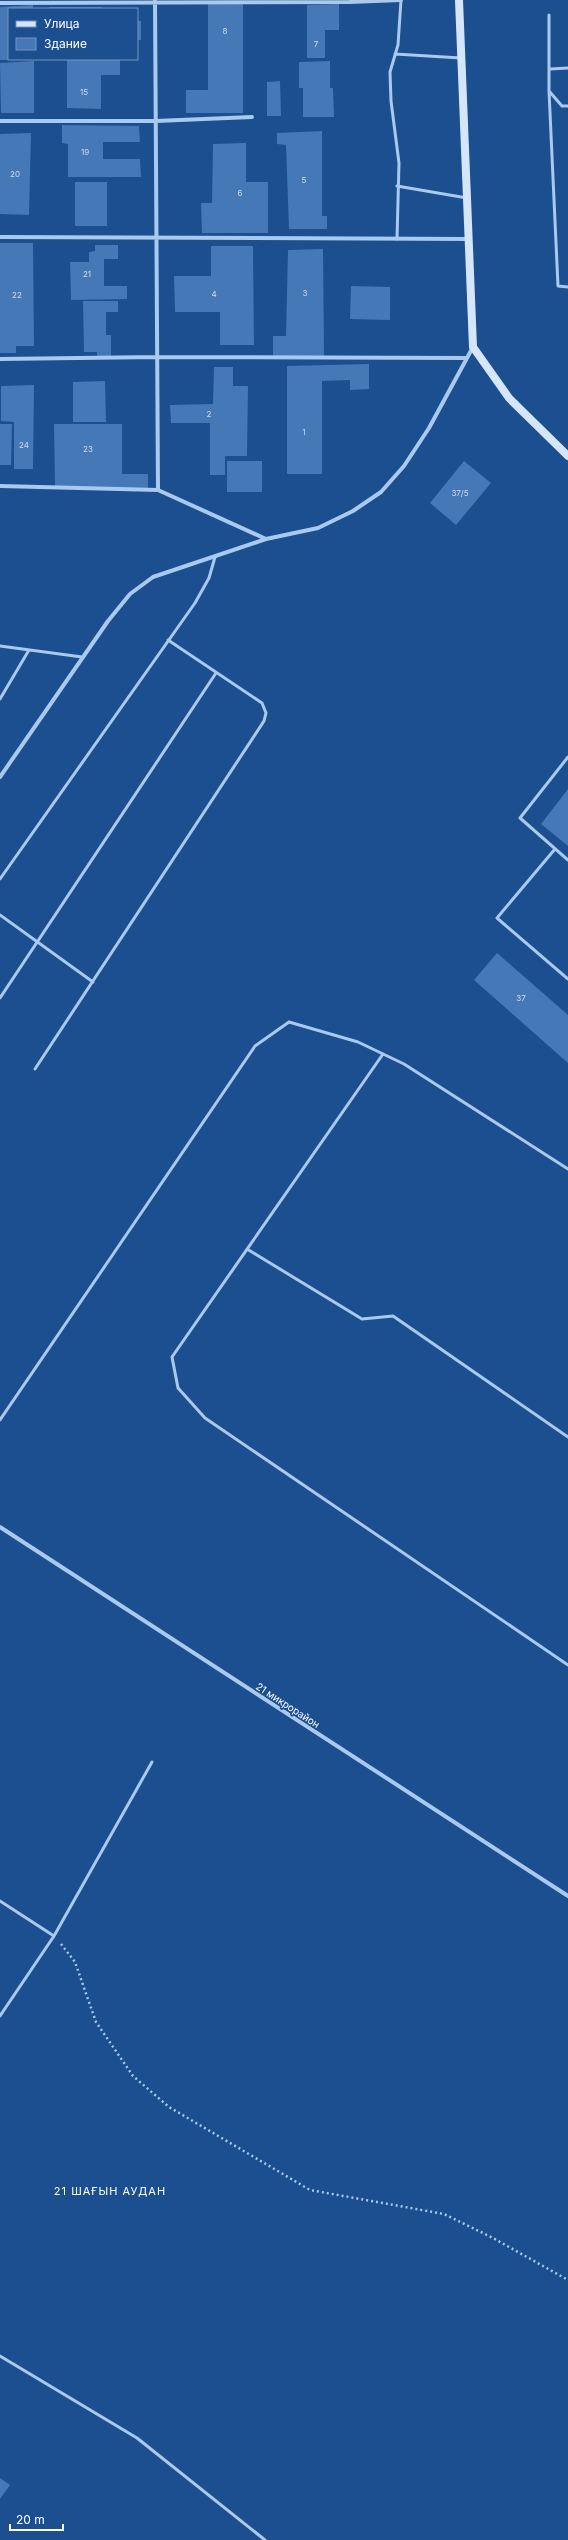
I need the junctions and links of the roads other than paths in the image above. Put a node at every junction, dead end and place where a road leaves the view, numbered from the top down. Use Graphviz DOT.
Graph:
graph roads {
  1 [pos="156,0"];
  2 [pos="401,0"];
  3 [pos="459,0"];
  4 [pos="0,3"];
  5 [pos="549,15"];
  6 [pos="395,54"];
  7 [pos="461,58"];
  8 [pos="568,68"];
  9 [pos="550,69"];
  10 [pos="549,92"];
  11 [pos="568,106"];
  12 [pos="252,117"];
  13 [pos="0,121"];
  14 [pos="156,121"];
  15 [pos="397,186"];
  16 [pos="467,198"];
  17 [pos="0,237"];
  18 [pos="157,238"];
  19 [pos="397,239"];
  20 [pos="469,239"];
  21 [pos="568,287"];
  22 [pos="473,347"];
  23 [pos="157,357"];
  24 [pos="467,358"];
  25 [pos="0,359"];
  26 [pos="566,452"];
  27 [pos="0,486"];
  28 [pos="158,490"];
  29 [pos="266,539"];
  30 [pos="215,557"];
  31 [pos="168,640"];
  32 [pos="0,646"];
  33 [pos="30,650"];
  34 [pos="82,657"];
  35 [pos="216,673"];
  36 [pos="0,699"];
  37 [pos="568,757"];
  38 [pos="0,777"];
  39 [pos="555,849"];
  40 [pos="568,860"];
  41 [pos="0,879"];
  42 [pos="0,915"];
  43 [pos="37,943"];
  44 [pos="568,979"];
  45 [pos="93,982"];
  46 [pos="0,998"];
  47 [pos="383,1054"];
  48 [pos="35,1069"];
  49 [pos="568,1169"];
  50 [pos="247,1249"];
  51 [pos="0,1420"];
  52 [pos="568,1437"];
  53 [pos="0,1527"];
  54 [pos="568,1665"];
  55 [pos="152,1762"];
  56 [pos="568,1896"];
  57 [pos="0,1901"];
  58 [pos="54,1936"];
  59 [pos="0,2016"];
  60 [pos="0,2356"];
  61 [pos="265,2540"];
  1 -- 2 [label="street"];
  1 -- 4 [label="street"];
  1 -- 14 [label="street"];
  2 -- 6 [label="lane"];
  3 -- 7 [label="street"];
  5 -- 9 [label="lane"];
  6 -- 7 [label="lane"];
  6 -- 15 [label="lane"];
  7 -- 16 [label="street"];
  8 -- 9 [label="lane"];
  9 -- 10 [label="lane"];
  10 -- 11 [label="lane"];
  10 -- 21 [label="lane"];
  12 -- 14 [label="street"];
  13 -- 14 [label="street"];
  14 -- 18 [label="street"];
  15 -- 16 [label="lane"];
  15 -- 19 [label="lane"];
  16 -- 20 [label="street"];
  17 -- 18 [label="street"];
  18 -- 19 [label="street"];
  18 -- 23 [label="street"];
  19 -- 20 [label="street"];
  20 -- 22 [label="street"];
  22 -- 24 [label="street"];
  22 -- 26 [label="street"];
  23 -- 24 [label="street"];
  23 -- 25 [label="street"];
  23 -- 28 [label="street"];
  24 -- 29 [label="street"];
  27 -- 28 [label="street"];
  28 -- 29 [label="street"];
  29 -- 30 [label="street"];
  30 -- 31 [label="lane"];
  30 -- 34 [label="street"];
  31 -- 35 [label="lane"];
  31 -- 41 [label="lane"];
  32 -- 33 [label="lane"];
  33 -- 34 [label="lane"];
  33 -- 36 [label="lane"];
  34 -- 38 [label="street"];
  35 -- 43 [label="lane"];
  35 -- 45 [label="lane"];
  37 -- 39 [label="lane"];
  39 -- 40 [label="lane"];
  39 -- 44 [label="lane"];
  42 -- 43 [label="lane"];
  43 -- 45 [label="lane"];
  43 -- 46 [label="lane"];
  45 -- 48 [label="lane"];
  47 -- 49 [label="lane"];
  47 -- 50 [label="lane"];
  47 -- 51 [label="lane"];
  50 -- 52 [label="lane"];
  50 -- 54 [label="lane"];
  53 -- 56 [label="street, 21 микрорайон"];
  55 -- 58 [label="lane"];
  57 -- 58 [label="lane"];
  58 -- 59 [label="lane"];
  60 -- 61 [label="lane"];
}
